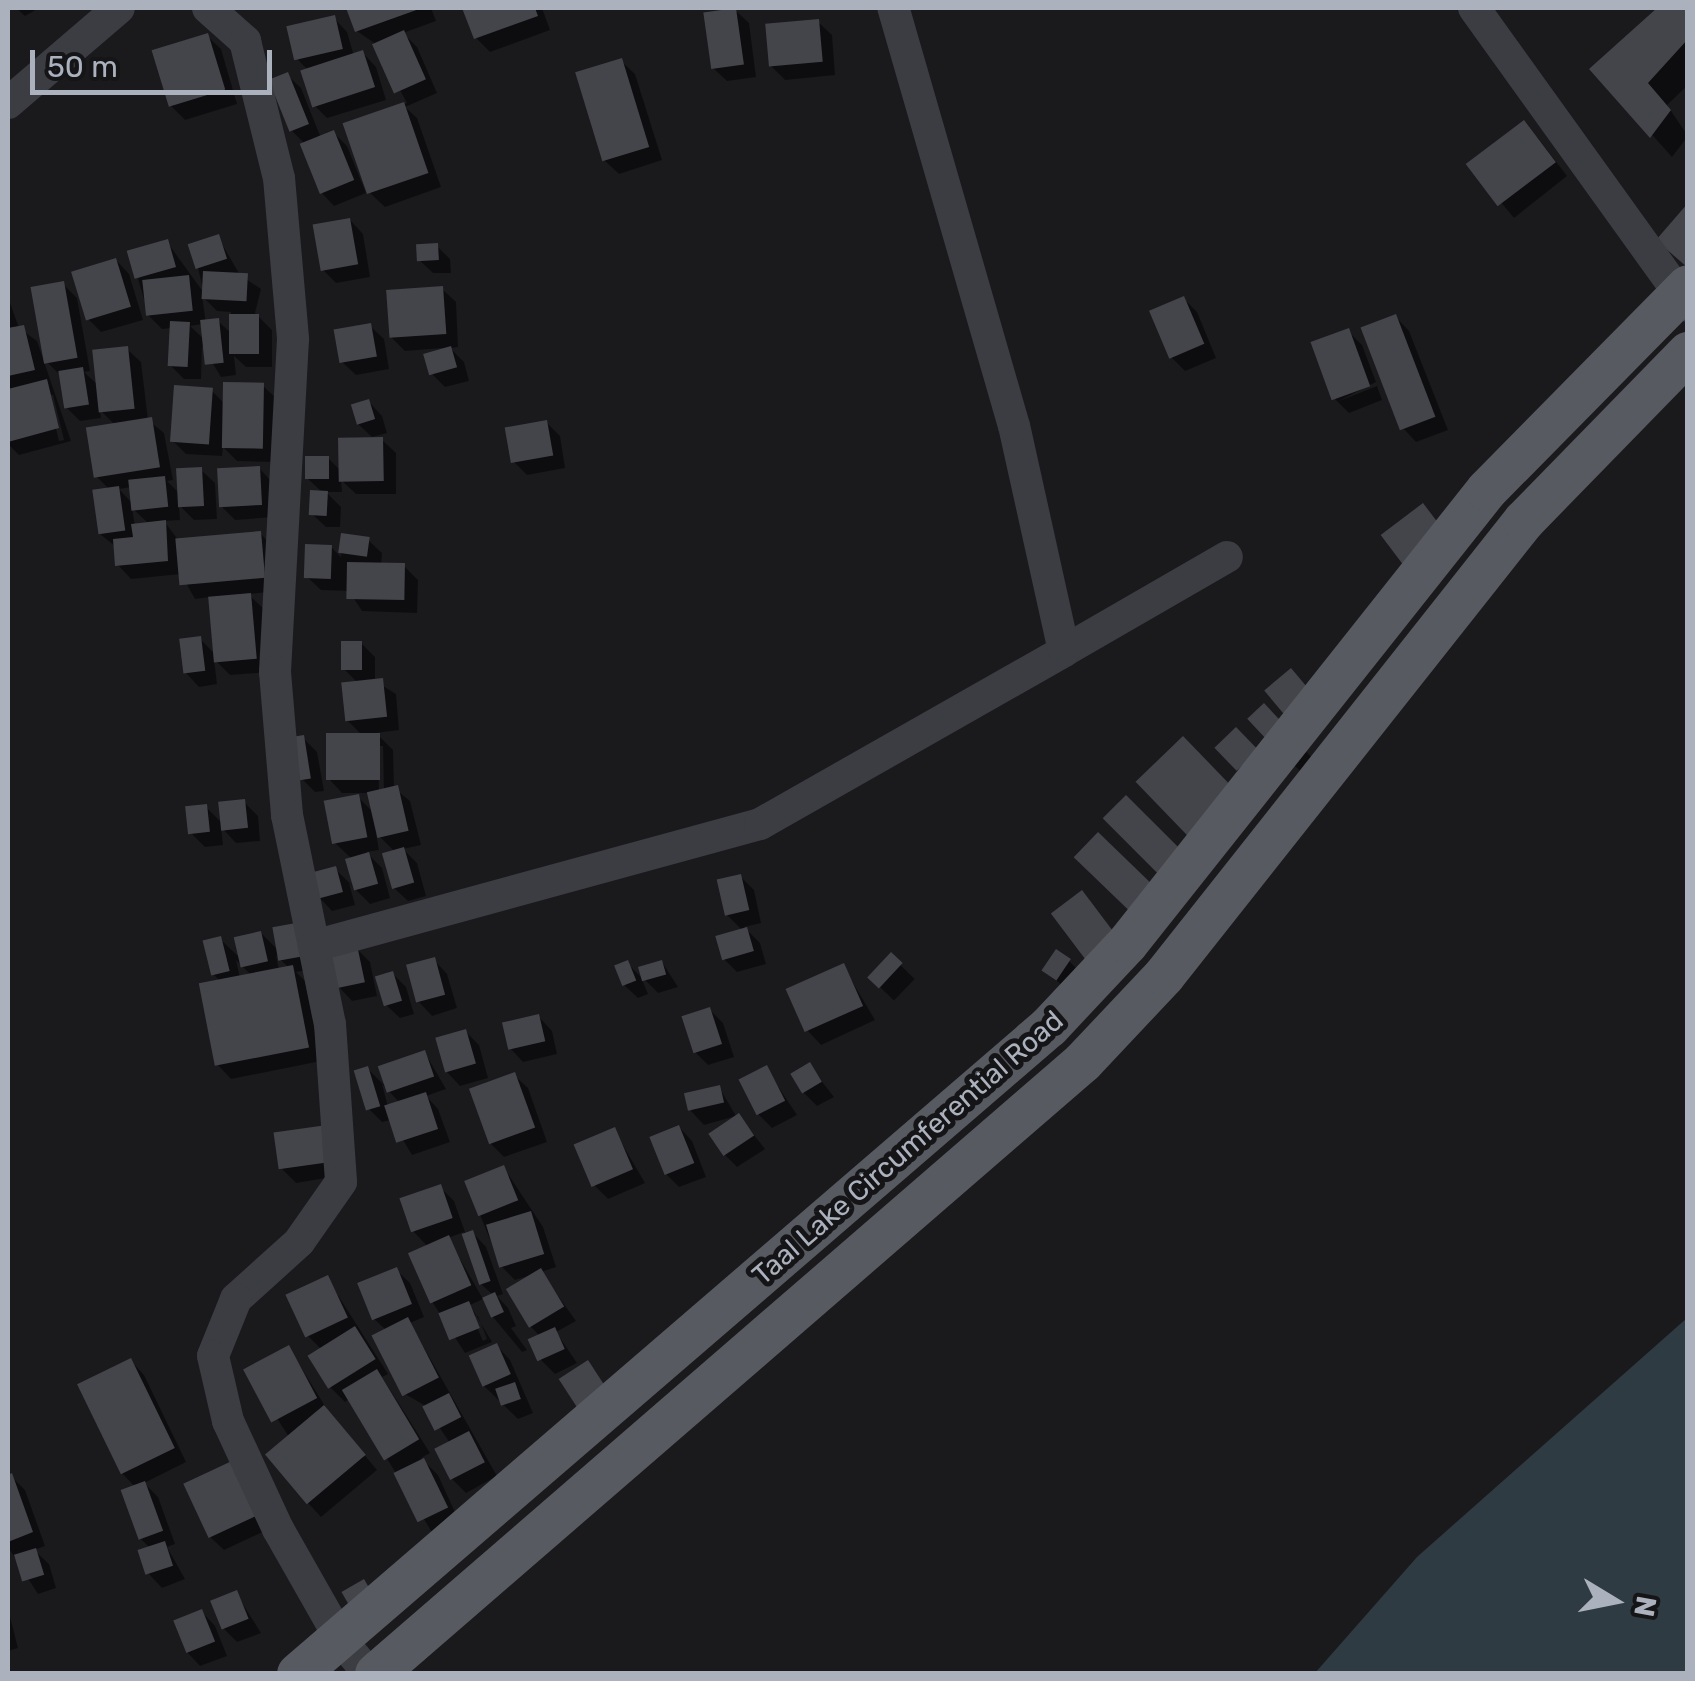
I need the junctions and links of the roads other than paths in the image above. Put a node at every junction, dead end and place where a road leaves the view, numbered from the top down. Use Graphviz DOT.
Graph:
graph roads {
  1 [pos="119,8"];
  2 [pos="208,8"];
  3 [pos="893,8"];
  4 [pos="1474,8"];
  5 [pos="8,103"];
  6 [pos="1684,296"];
  7 [pos="1688,353"];
  8 [pos="1227,557"];
  9 [pos="1064,651"];
  10 [pos="1240,801"];
  11 [pos="1278,831"];
  12 [pos="314,946"];
  13 [pos="341,1640"];
  14 [pos="298,1674"];
  15 [pos="372,1674"];
  1 -- 5 [label="street"];
  2 -- 12 [label="street"];
  3 -- 9 [label="street"];
  4 -- 6 [label="street"];
  6 -- 10 [label="main road, Taal Lake Circumferential Road"];
  7 -- 11 [label="main road, Taal Lake Circumferential Road"];
  8 -- 9 [label="street"];
  9 -- 12 [label="street"];
  10 -- 11 [label="main road"];
  10 -- 13 [label="main road, Taal Lake Circumferential Road"];
  11 -- 15 [label="main road, Taal Lake Circumferential Road"];
  12 -- 13 [label="street"];
  13 -- 14 [label="main road, Taal Lake Circumferential Road"];
  13 -- 15 [label="street"];
}
